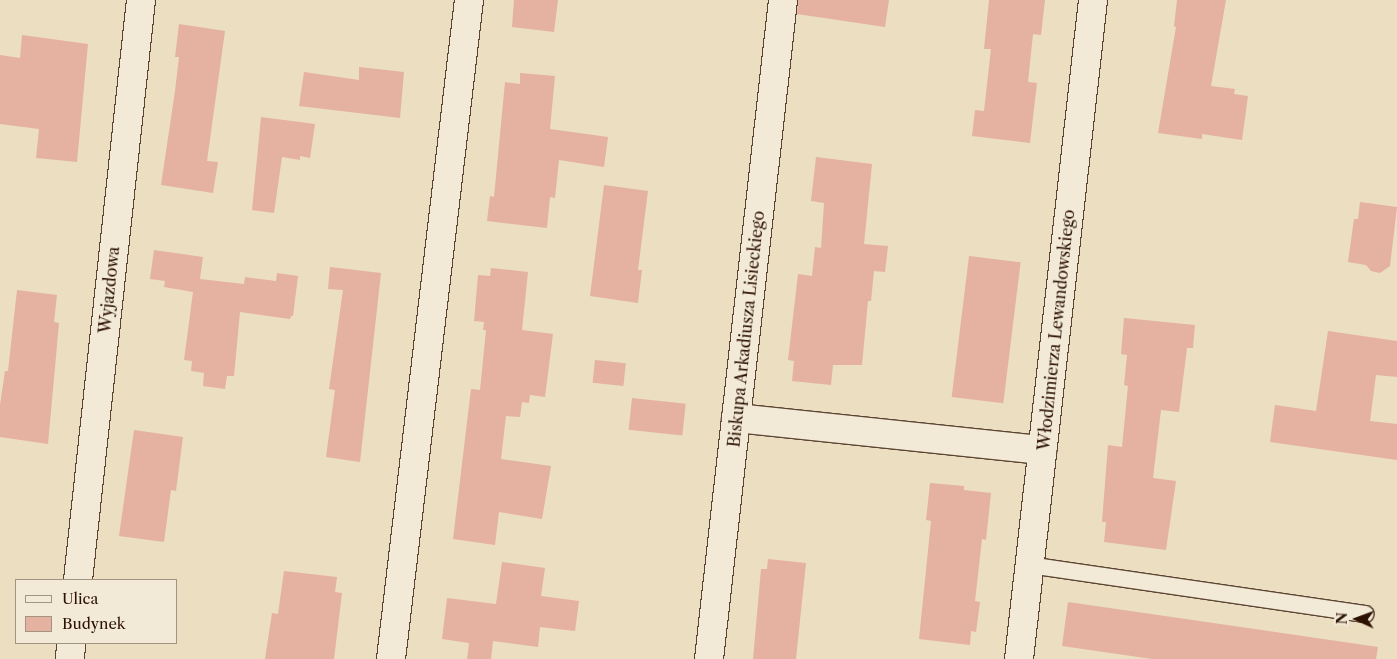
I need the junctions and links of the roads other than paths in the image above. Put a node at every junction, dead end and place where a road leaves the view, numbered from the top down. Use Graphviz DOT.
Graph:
graph roads {
  1 [pos="141,0"];
  2 [pos="469,0"];
  3 [pos="783,0"];
  4 [pos="1093,0"];
  5 [pos="736,418"];
  6 [pos="1042,450"];
  7 [pos="1029,565"];
  8 [pos="78,579"];
  9 [pos="1365,614"];
  10 [pos="71,644"];
  11 [pos="70,659"];
  12 [pos="391,659"];
  13 [pos="709,659"];
  14 [pos="1018,659"];
  1 -- 8 [label="street, Wyjazdowa"];
  2 -- 12 [label="street"];
  3 -- 5 [label="street, Biskupa Arkadiusza Lisieckiego"];
  4 -- 6 [label="street, Włodzimierza Lewandowskiego"];
  5 -- 6 [label="street"];
  5 -- 13 [label="street, Biskupa Arkadiusza Lisieckiego"];
  6 -- 7 [label="street, Włodzimierza Lewandowskiego"];
  7 -- 9 [label="lane"];
  7 -- 14 [label="street, Włodzimierza Lewandowskiego"];
  10 -- 11 [label="street"];
}
